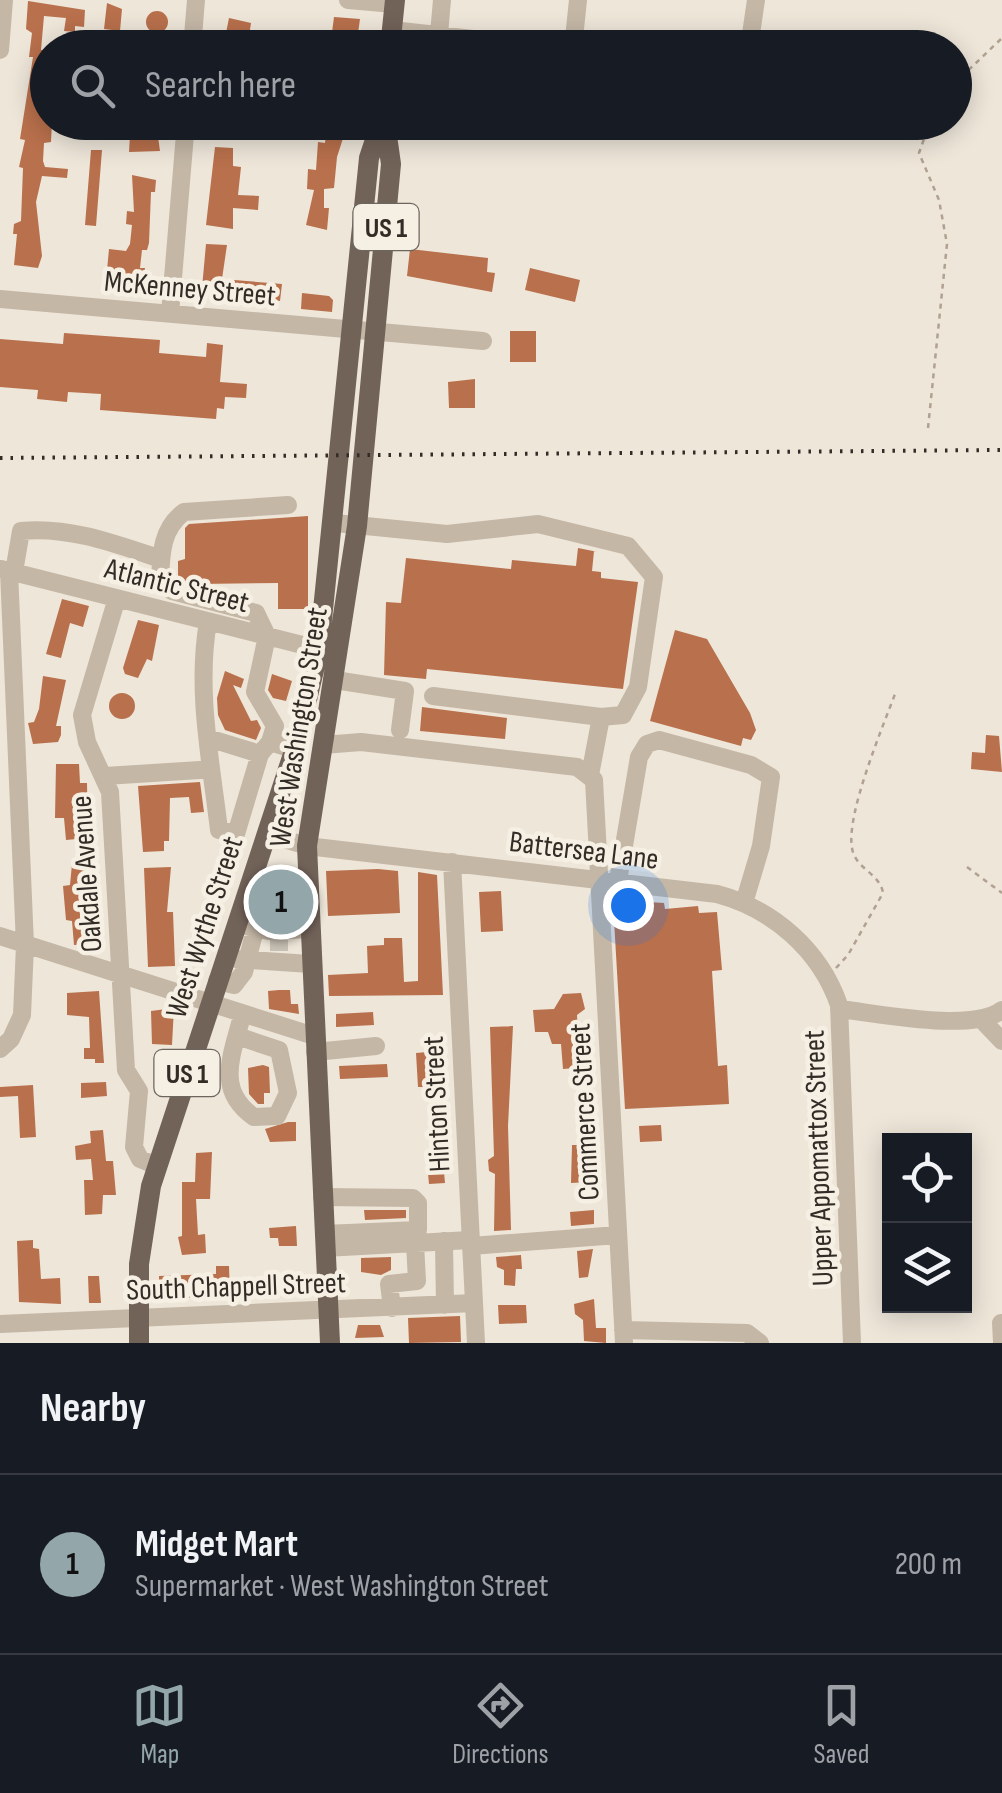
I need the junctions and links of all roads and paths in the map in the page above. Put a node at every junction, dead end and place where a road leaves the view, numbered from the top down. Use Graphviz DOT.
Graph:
graph roads {
  1 [pos="4,0"];
  2 [pos="196,0"];
  3 [pos="348,0"];
  4 [pos="442,0"];
  5 [pos="578,0"];
  6 [pos="756,0"];
  7 [pos="394,2"];
  8 [pos="194,30"];
  9 [pos="392,30"];
  10 [pos="438,30"];
  11 [pos="574,30"];
  12 [pos="752,30"];
  13 [pos="1002,38"];
  14 [pos="0,50"];
  15 [pos="972,67"];
  16 [pos="184,140"];
  17 [pos="376,140"];
  18 [pos="924,140"];
  19 [pos="0,300"];
  20 [pos="170,314"];
  21 [pos="365,330"];
  22 [pos="483,342"];
  23 [pos="928,428"];
  24 [pos="288,505"];
  25 [pos="335,522"];
  26 [pos="357,526"];
  27 [pos="0,527"];
  28 [pos="22,531"];
  29 [pos="161,559"];
  30 [pos="8,570"];
  31 [pos="116,598"];
  32 [pos="208,622"];
  33 [pos="268,636"];
  34 [pos="319,649"];
  35 [pos="340,655"];
  36 [pos="336,680"];
  37 [pos="895,694"];
  38 [pos="432,696"];
  39 [pos="600,717"];
  40 [pos="400,730"];
  41 [pos="208,738"];
  42 [pos="323,746"];
  43 [pos="265,748"];
  44 [pos="295,750"];
  45 [pos="200,770"];
  46 [pos="590,775"];
  47 [pos="106,776"];
  48 [pos="239,822"];
  49 [pos="267,833"];
  50 [pos="308,846"];
  51 [pos="452,862"];
  52 [pos="967,867"];
  53 [pos="598,878"];
  54 [pos="618,881"];
  55 [pos="1002,893"];
  56 [pos="744,903"];
  57 [pos="0,936"];
  58 [pos="25,945"];
  59 [pos="273,945"];
  60 [pos="826,974"];
  61 [pos="121,975"];
  62 [pos="209,1006"];
  63 [pos="840,1009"];
  64 [pos="1002,1010"];
  65 [pos="242,1016"];
  66 [pos="980,1019"];
  67 [pos="237,1036"];
  68 [pos="1002,1040"];
  69 [pos="314,1044"];
  70 [pos="376,1046"];
  71 [pos="0,1049"];
  72 [pos="316,1091"];
  73 [pos="288,1094"];
  74 [pos="157,1166"];
  75 [pos="322,1198"];
  76 [pos="356,1198"];
  77 [pos="357,1233"];
  78 [pos="618,1235"];
  79 [pos="417,1236"];
  80 [pos="470,1239"];
  81 [pos="324,1241"];
  82 [pos="444,1241"];
  83 [pos="474,1303"];
  84 [pos="446,1305"];
  85 [pos="401,1307"];
  86 [pos="328,1310"];
  87 [pos="138,1318"];
  88 [pos="0,1324"];
  89 [pos="1001,1324"];
  90 [pos="624,1336"];
  91 [pos="1002,1342"];
  92 [pos="138,1343"];
  93 [pos="330,1343"];
  94 [pos="476,1343"];
  95 [pos="760,1343"];
  96 [pos="852,1343"];
  1 -- 14 [label="street"];
  2 -- 8 [label="street"];
  3 -- 7 [label="street"];
  4 -- 10 [label="street"];
  5 -- 11 [label="street"];
  6 -- 12 [label="street"];
  7 -- 9 [label="main road"];
  13 -- 15 [label="path"];
  16 -- 20 [label="street"];
  17 -- 21 [label="main road, West Washington Street / US 1"];
  18 -- 23 [label="path"];
  19 -- 20 [label="street, McKenney Street"];
  20 -- 21 [label="street, McKenney Street"];
  21 -- 22 [label="street, McKenney Street"];
  21 -- 25 [label="main road, West Washington Street / US 1"];
  21 -- 26 [label="main road, West Washington Street / US 1"];
  24 -- 29 [label="street"];
  25 -- 26 [label="street"];
  25 -- 34 [label="main road, West Washington Street / US 1"];
  26 -- 35 [label="main road, West Washington Street / US 1"];
  26 -- 39 [label="street"];
  27 -- 28 [label="street"];
  28 -- 29 [label="street"];
  28 -- 30 [label="street"];
  29 -- 33 [label="street"];
  30 -- 31 [label="street, Atlantic Street"];
  30 -- 58 [label="street"];
  31 -- 32 [label="street, Atlantic Street"];
  31 -- 47 [label="street, Oakdale Avenue"];
  32 -- 33 [label="street, Atlantic Street"];
  32 -- 41 [label="street"];
  33 -- 34 [label="street, Atlantic Street"];
  33 -- 43 [label="street"];
  34 -- 35 [label="street, Atlantic Street"];
  34 -- 44 [label="main road, West Wythe Street / US 1"];
  35 -- 36 [label="main road, West Washington Street / US 1"];
  36 -- 40 [label="street"];
  36 -- 42 [label="main road, West Washington Street / US 1"];
  37 -- 60 [label="path"];
  38 -- 39 [label="street"];
  39 -- 46 [label="street, Commerce Street"];
  41 -- 43 [label="street"];
  41 -- 48 [label="street, Battersea Lane"];
  42 -- 46 [label="street"];
  42 -- 50 [label="main road, West Washington Street / US 1"];
  43 -- 44 [label="street"];
  43 -- 48 [label="street"];
  44 -- 49 [label="main road, West Wythe Street / US 1"];
  45 -- 47 [label="street"];
  46 -- 53 [label="street, Commerce Street"];
  47 -- 61 [label="street, Oakdale Avenue"];
  48 -- 49 [label="street, Battersea Lane"];
  49 -- 50 [label="street, Battersea Lane"];
  49 -- 59 [label="main road, West Wythe Street / US 1"];
  50 -- 51 [label="street, Battersea Lane"];
  50 -- 59 [label="main road, West Washington Street / US 1"];
  51 -- 53 [label="street, Battersea Lane"];
  51 -- 80 [label="street, Hinton Street"];
  52 -- 55 [label="path"];
  53 -- 54 [label="street, Battersea Lane"];
  53 -- 78 [label="street, Commerce Street"];
  54 -- 56 [label="street, Battersea Lane"];
  54 -- 56 [label="street"];
  56 -- 60 [label="street, Battersea Lane"];
  57 -- 58 [label="street"];
  58 -- 61 [label="street"];
  58 -- 71 [label="street"];
  59 -- 62 [label="main road, West Wythe Street / US 1"];
  59 -- 69 [label="main road, West Washington Street / US 1"];
  60 -- 63 [label="street, Upper Appomattox Street"];
  61 -- 62 [label="street"];
  61 -- 74 [label="street, Oakdale Avenue"];
  62 -- 65 [label="street"];
  62 -- 74 [label="main road, West Wythe Street / US 1"];
  63 -- 66 [label="street"];
  63 -- 96 [label="street, Upper Appomattox Street"];
  64 -- 66 [label="street"];
  65 -- 67 [label="street"];
  65 -- 69 [label="street"];
  66 -- 68 [label="street"];
  67 -- 73 [label="street"];
  67 -- 73 [label="street"];
  69 -- 70 [label="street"];
  69 -- 72 [label="main road, West Washington Street / US 1"];
  72 -- 73 [label="street"];
  72 -- 75 [label="main road, West Washington Street / US 1"];
  74 -- 87 [label="main road, West Wythe Street / US 1"];
  75 -- 76 [label="street"];
  75 -- 81 [label="main road, West Washington Street / US 1"];
  76 -- 77 [label="street"];
  76 -- 79 [label="street"];
  77 -- 79 [label="street"];
  77 -- 81 [label="street"];
  78 -- 80 [label="street"];
  78 -- 90 [label="street, Commerce Street"];
  79 -- 80 [label="street"];
  79 -- 81 [label="street"];
  79 -- 82 [label="street"];
  79 -- 85 [label="street"];
  80 -- 82 [label="street"];
  80 -- 83 [label="street, Hinton Street"];
  81 -- 86 [label="main road, West Washington Street / US 1"];
  82 -- 84 [label="street"];
  83 -- 84 [label="street, South Chappell Street"];
  83 -- 94 [label="street, Hinton Street"];
  84 -- 85 [label="street, South Chappell Street"];
  85 -- 86 [label="street, South Chappell Street"];
  86 -- 87 [label="street, South Chappell Street"];
  86 -- 93 [label="main road, West Washington Street / US 1"];
  87 -- 88 [label="street, South Chappell Street"];
  87 -- 92 [label="main road, West Wythe Street / US 1"];
  89 -- 91 [label="street"];
  90 -- 95 [label="street"];
}
